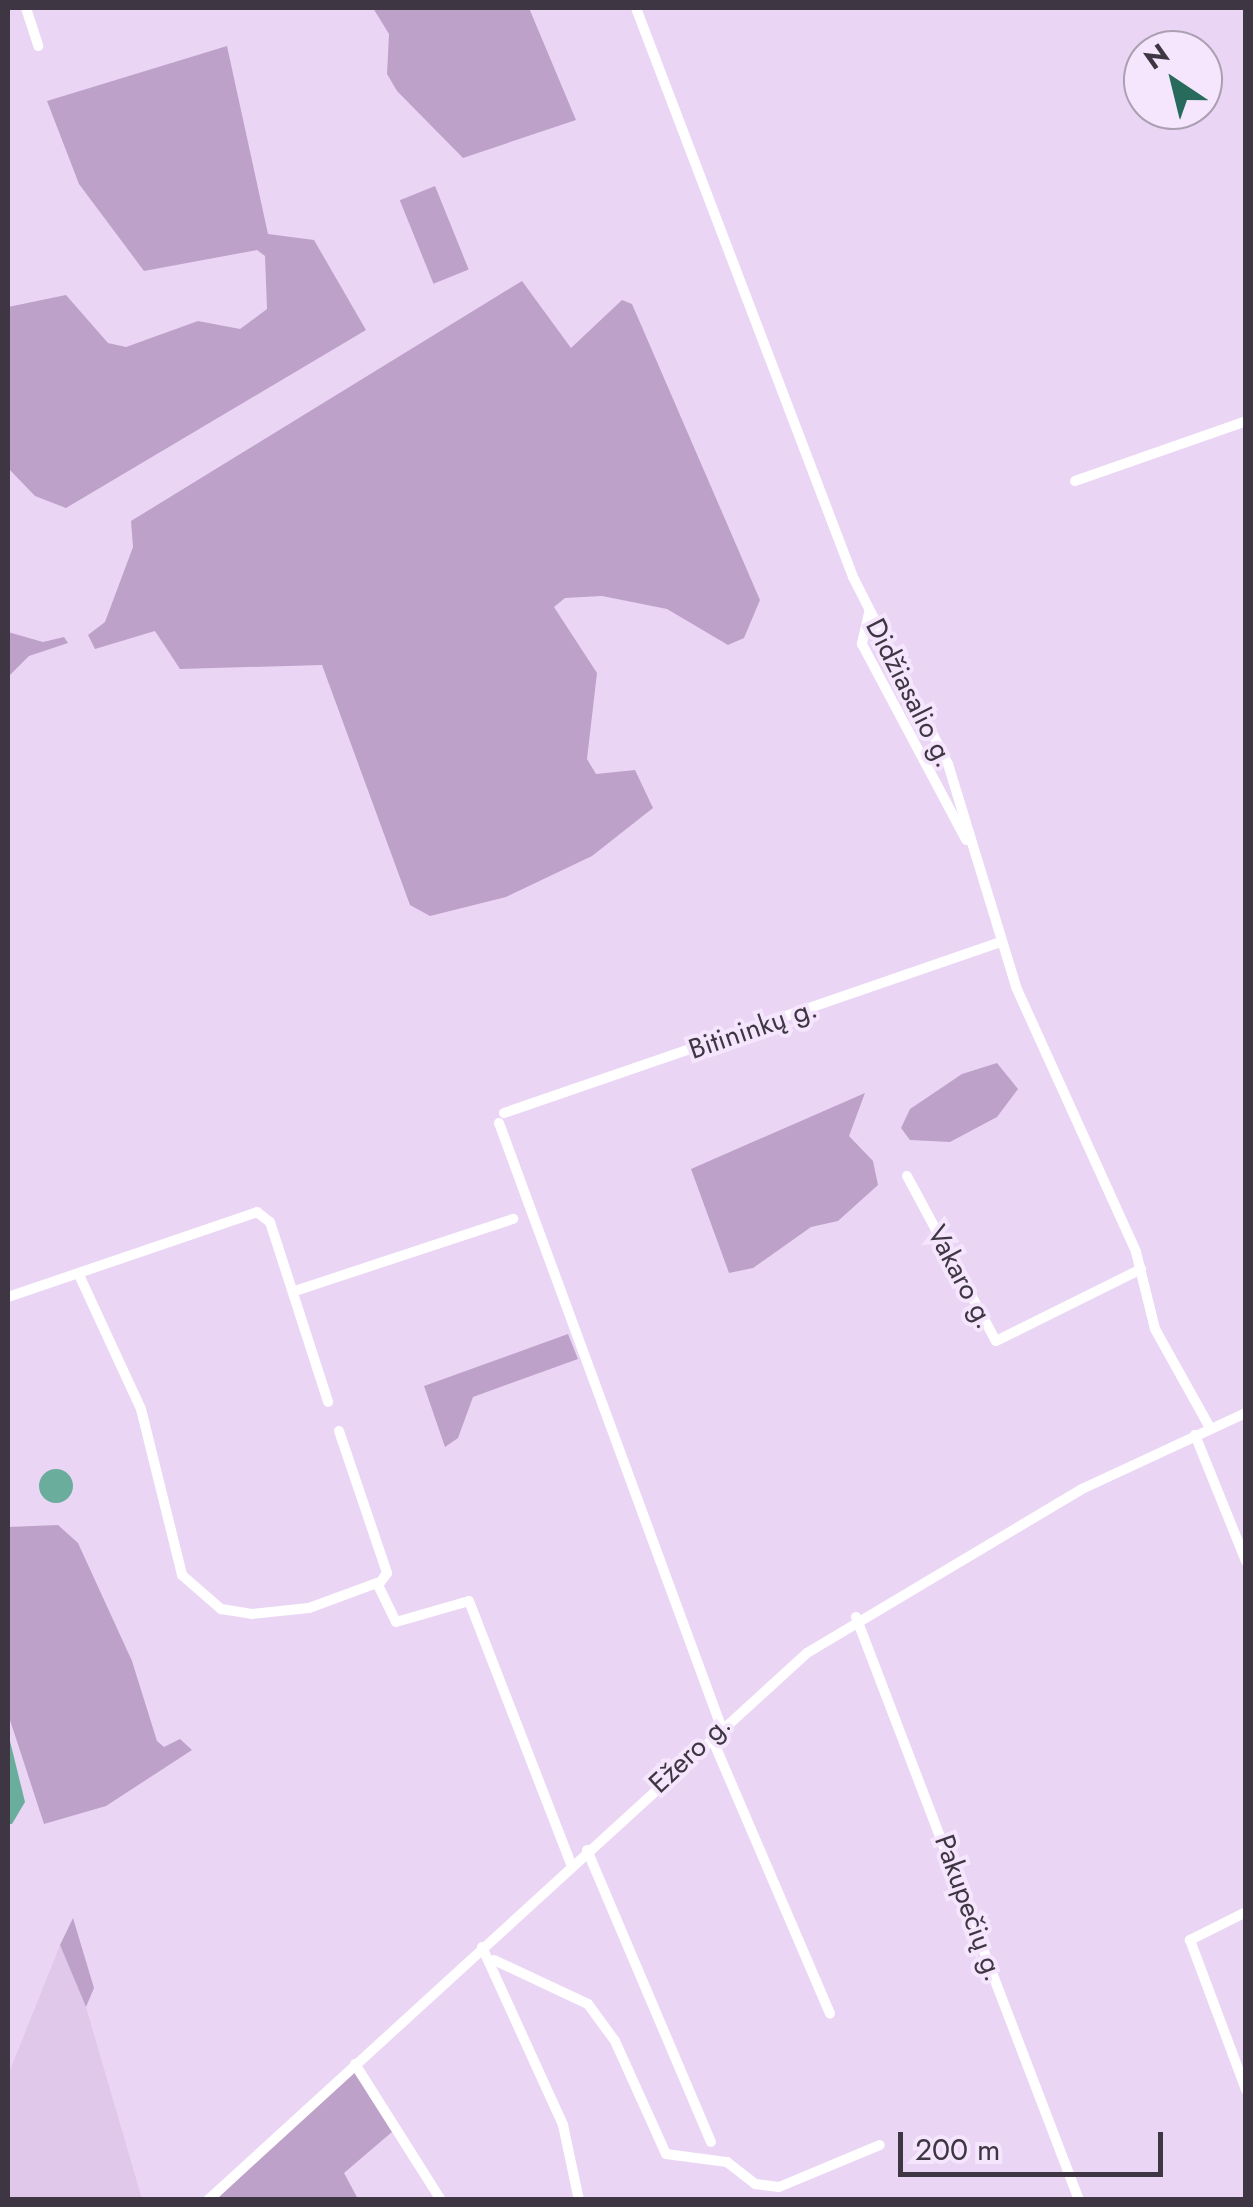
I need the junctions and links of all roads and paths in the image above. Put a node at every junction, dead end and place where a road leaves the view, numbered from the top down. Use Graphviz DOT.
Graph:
graph roads {
  1 [pos="26,8"];
  2 [pos="636,8"];
  3 [pos="38,46"];
  4 [pos="1246,421"];
  5 [pos="1076,481"];
  6 [pos="869,612"];
  7 [pos="967,841"];
  8 [pos="1001,942"];
  9 [pos="907,1176"];
  10 [pos="513,1220"];
  11 [pos="1141,1269"];
  12 [pos="80,1277"];
  13 [pos="295,1291"];
  14 [pos="8,1296"];
  15 [pos="328,1402"];
  16 [pos="1246,1413"];
  17 [pos="1210,1428"];
  18 [pos="340,1432"];
  19 [pos="1196,1435"];
  20 [pos="1246,1561"];
  21 [pos="380,1584"];
  22 [pos="856,1617"];
  23 [pos="721,1726"];
  24 [pos="711,1736"];
  25 [pos="587,1850"];
  26 [pos="571,1864"];
  27 [pos="1246,1912"];
  28 [pos="482,1947"];
  29 [pos="494,1960"];
  30 [pos="830,2014"];
  31 [pos="354,2064"];
  32 [pos="1246,2090"];
  33 [pos="711,2142"];
  34 [pos="880,2146"];
  35 [pos="711,2159"];
  36 [pos="727,2162"];
  37 [pos="208,2200"];
  38 [pos="441,2200"];
  39 [pos="578,2200"];
  40 [pos="1079,2200"];
  1 -- 3 [label="street"];
  2 -- 6 [label="street, Didžiasalio g."];
  4 -- 5 [label="street"];
  6 -- 7 [label="street, Didžiasalio g."];
  6 -- 7 [label="street"];
  7 -- 8 [label="street, Didžiasalio g."];
  8 -- 11 [label="street, Didžiasalio g."];
  8 -- 23 [label="street, Bitininkų g."];
  9 -- 11 [label="street, Vakaro g."];
  10 -- 13 [label="street"];
  11 -- 17 [label="street, Didžiasalio g."];
  12 -- 13 [label="street"];
  12 -- 14 [label="street"];
  12 -- 21 [label="street"];
  13 -- 15 [label="street"];
  16 -- 17 [label="street, Ežero g."];
  17 -- 19 [label="street, Ežero g."];
  18 -- 21 [label="street"];
  19 -- 20 [label="street"];
  19 -- 22 [label="street, Ežero g."];
  21 -- 26 [label="street"];
  22 -- 23 [label="street, Ežero g."];
  22 -- 40 [label="street, Pakupečių g."];
  23 -- 24 [label="street, Ežero g."];
  24 -- 25 [label="street, Ežero g."];
  24 -- 30 [label="street"];
  25 -- 26 [label="street, Ežero g."];
  25 -- 33 [label="street"];
  26 -- 28 [label="street, Ežero g."];
  27 -- 32 [label="street"];
  28 -- 29 [label="street"];
  28 -- 31 [label="street, Ežero g."];
  29 -- 35 [label="street"];
  29 -- 39 [label="street"];
  31 -- 37 [label="street, Ežero g."];
  31 -- 38 [label="street"];
  33 -- 35 [label="street"];
  33 -- 36 [label="street"];
  34 -- 36 [label="street"];
  35 -- 36 [label="street"];
}
